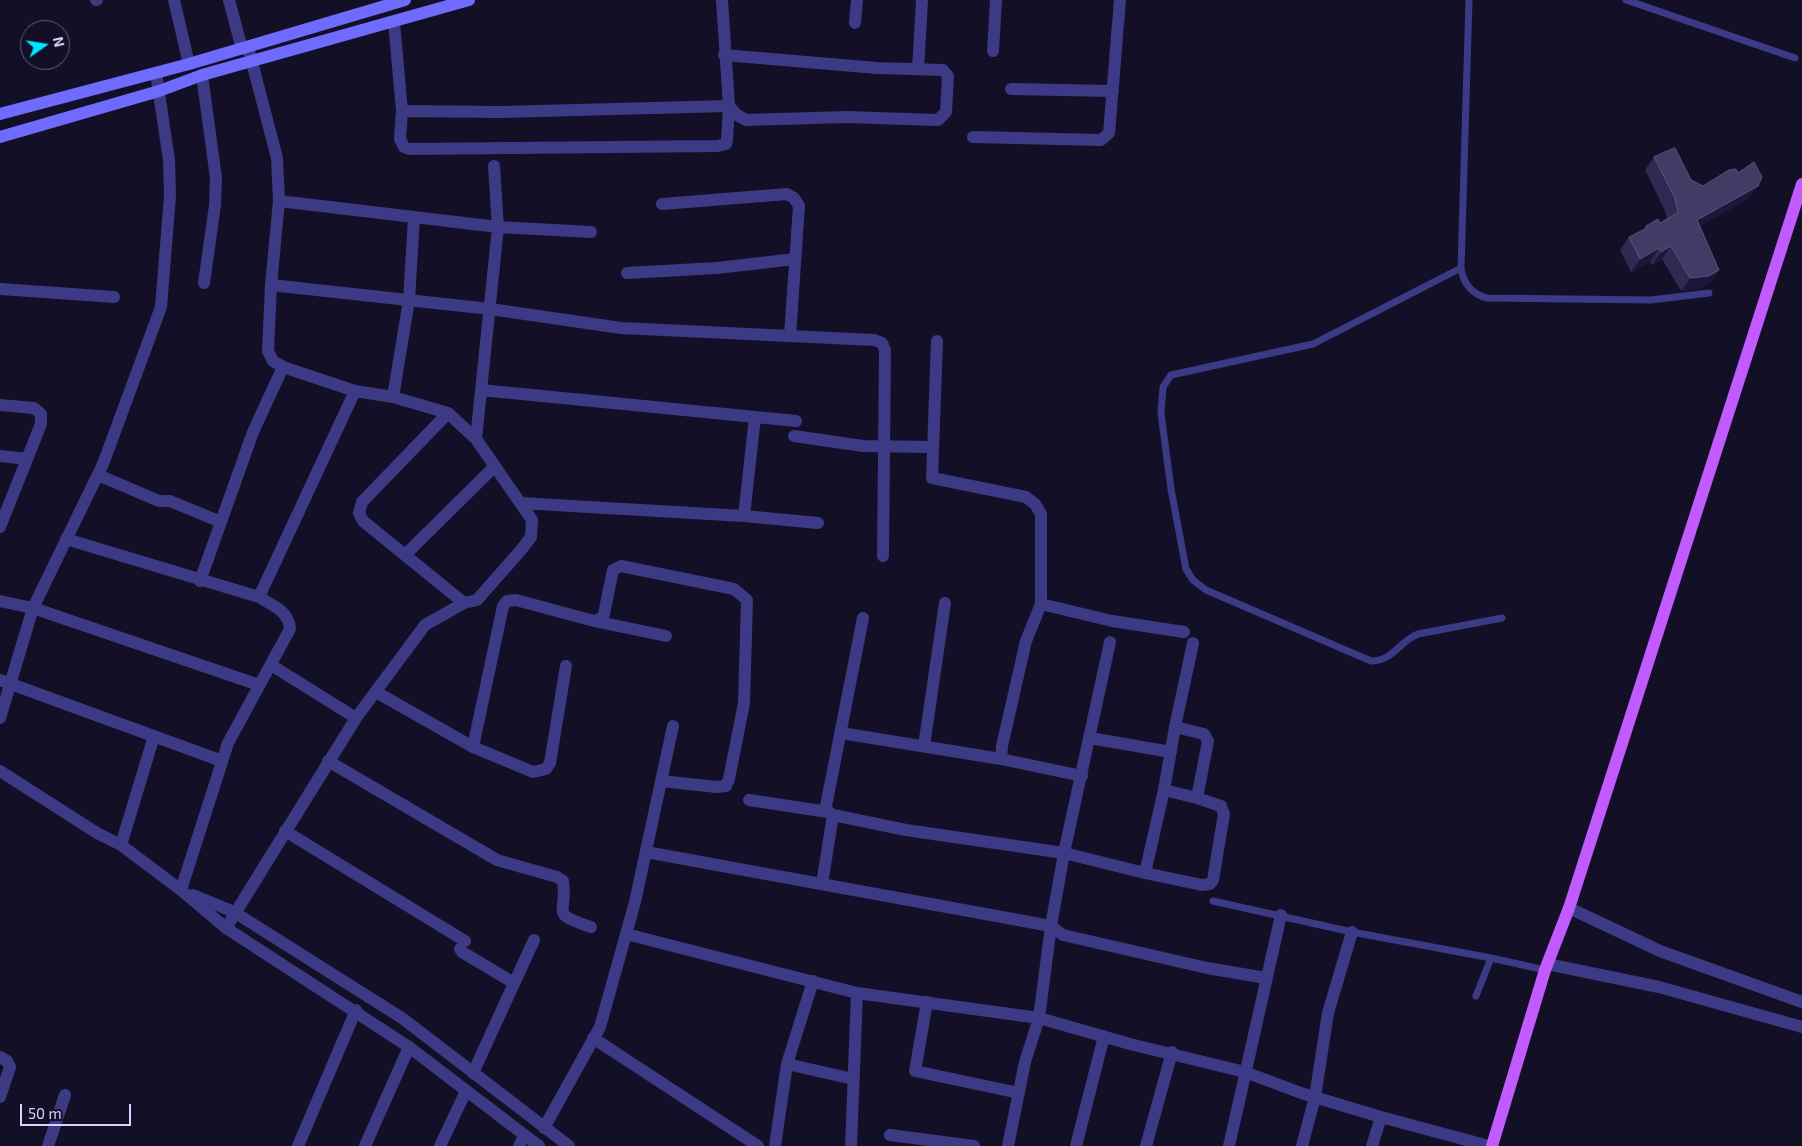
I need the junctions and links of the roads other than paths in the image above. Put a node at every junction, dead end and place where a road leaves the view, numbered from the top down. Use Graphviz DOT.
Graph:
graph roads {
  1 [pos="174,0"];
  2 [pos="229,0"];
  3 [pos="405,0"];
  4 [pos="469,0"];
  5 [pos="722,0"];
  6 [pos="857,0"];
  7 [pos="922,0"];
  8 [pos="996,0"];
  9 [pos="1120,0"];
  10 [pos="1469,0"];
  11 [pos="1626,0"];
  12 [pos="447,3"];
  13 [pos="394,22"];
  14 [pos="855,23"];
  15 [pos="245,48"];
  16 [pos="992,51"];
  17 [pos="724,55"];
  18 [pos="1795,58"];
  19 [pos="252,61"];
  20 [pos="189,64"];
  21 [pos="918,69"];
  22 [pos="156,73"];
  23 [pos="202,75"];
  24 [pos="1011,89"];
  25 [pos="159,90"];
  26 [pos="1112,91"];
  27 [pos="729,106"];
  28 [pos="402,111"];
  29 [pos="0,114"];
  30 [pos="0,137"];
  31 [pos="973,137"];
  32 [pos="494,166"];
  33 [pos="1802,184"];
  34 [pos="279,201"];
  35 [pos="662,204"];
  36 [pos="414,217"];
  37 [pos="498,227"];
  38 [pos="592,232"];
  39 [pos="795,259"];
  40 [pos="1461,268"];
  41 [pos="627,273"];
  42 [pos="204,283"];
  43 [pos="271,285"];
  44 [pos="0,289"];
  45 [pos="1709,293"];
  46 [pos="114,297"];
  47 [pos="409,300"];
  48 [pos="490,309"];
  49 [pos="790,336"];
  50 [pos="936,341"];
  51 [pos="283,367"];
  52 [pos="481,390"];
  53 [pos="355,391"];
  54 [pos="393,397"];
  55 [pos="0,405"];
  56 [pos="448,413"];
  57 [pos="755,417"];
  58 [pos="796,421"];
  59 [pos="794,436"];
  60 [pos="476,439"];
  61 [pos="884,446"];
  62 [pos="932,447"];
  63 [pos="0,456"];
  64 [pos="27,459"];
  65 [pos="495,466"];
  66 [pos="98,475"];
  67 [pos="520,503"];
  68 [pos="744,516"];
  69 [pos="221,522"];
  70 [pos="818,523"];
  71 [pos="0,526"];
  72 [pos="66,540"];
  73 [pos="405,554"];
  74 [pos="883,556"];
  75 [pos="200,581"];
  76 [pos="260,598"];
  77 [pos="0,600"];
  78 [pos="464,603"];
  79 [pos="945,603"];
  80 [pos="1041,604"];
  81 [pos="33,608"];
  82 [pos="863,618"];
  83 [pos="1502,618"];
  84 [pos="594,621"];
  85 [pos="1184,632"];
  86 [pos="666,636"];
  87 [pos="1110,642"];
  88 [pos="1193,643"];
  89 [pos="270,665"];
  90 [pos="566,666"];
  91 [pos="5,681"];
  92 [pos="259,685"];
  93 [pos="376,692"];
  94 [pos="0,718"];
  95 [pos="356,718"];
  96 [pos="673,726"];
  97 [pos="1175,727"];
  98 [pos="841,733"];
  99 [pos="154,736"];
  100 [pos="1090,738"];
  101 [pos="924,746"];
  102 [pos="473,747"];
  103 [pos="1171,752"];
  104 [pos="1001,759"];
  105 [pos="328,760"];
  106 [pos="222,761"];
  107 [pos="0,771"];
  108 [pos="1082,776"];
  109 [pos="661,781"];
  110 [pos="1164,790"];
  111 [pos="1197,798"];
  112 [pos="749,800"];
  113 [pos="830,813"];
  114 [pos="286,830"];
  115 [pos="121,846"];
  116 [pos="646,852"];
  117 [pos="1064,853"];
  118 [pos="1145,873"];
  119 [pos="822,884"];
  120 [pos="181,890"];
  121 [pos="1213,901"];
  122 [pos="1569,908"];
  123 [pos="234,912"];
  124 [pos="1281,915"];
  125 [pos="1051,926"];
  126 [pos="591,927"];
  127 [pos="226,928"];
  128 [pos="1352,932"];
  129 [pos="626,934"];
  130 [pos="534,940"];
  131 [pos="1491,958"];
  132 [pos="1546,967"];
  133 [pos="1266,978"];
  134 [pos="813,982"];
  135 [pos="514,983"];
  136 [pos="857,993"];
  137 [pos="1476,996"];
  138 [pos="926,1002"];
  139 [pos="1802,1002"];
  140 [pos="356,1010"];
  141 [pos="1039,1018"];
  142 [pos="1802,1027"];
  143 [pos="1104,1036"];
  144 [pos="594,1038"];
  145 [pos="409,1047"];
  146 [pos="1172,1052"];
  147 [pos="0,1057"];
  148 [pos="787,1064"];
  149 [pos="1245,1072"];
  150 [pos="473,1073"];
  151 [pos="854,1079"];
  152 [pos="466,1091"];
  153 [pos="1019,1093"];
  154 [pos="65,1095"];
  155 [pos="0,1097"];
  156 [pos="1315,1097"];
  157 [pos="1381,1117"];
  158 [pos="544,1128"];
  159 [pos="890,1135"];
  160 [pos="522,1141"];
  161 [pos="48,1146"];
  162 [pos="298,1146"];
  163 [pos="365,1146"];
  164 [pos="440,1146"];
  165 [pos="539,1146"];
  166 [pos="569,1146"];
  167 [pos="758,1146"];
  168 [pos="775,1146"];
  169 [pos="851,1146"];
  170 [pos="974,1146"];
  171 [pos="1008,1146"];
  172 [pos="1076,1146"];
  173 [pos="1146,1146"];
  174 [pos="1229,1146"];
  175 [pos="1302,1146"];
  176 [pos="1372,1146"];
  177 [pos="1490,1146"];
  1 -- 20 [label="street"];
  2 -- 15 [label="street"];
  3 -- 15 [label="main road"];
  4 -- 12 [label="main road"];
  5 -- 17 [label="street"];
  6 -- 14 [label="street"];
  7 -- 21 [label="street"];
  8 -- 16 [label="street"];
  9 -- 26 [label="street"];
  10 -- 40 [label="lane"];
  11 -- 18 [label="lane"];
  12 -- 13 [label="main road"];
  13 -- 19 [label="main road"];
  13 -- 28 [label="street"];
  15 -- 19 [label="street"];
  15 -- 20 [label="main road"];
  17 -- 21 [label="street"];
  17 -- 27 [label="street"];
  19 -- 23 [label="main road"];
  19 -- 34 [label="street"];
  20 -- 22 [label="main road"];
  21 -- 27 [label="street"];
  22 -- 25 [label="street"];
  22 -- 29 [label="main road"];
  23 -- 25 [label="main road"];
  23 -- 42 [label="street"];
  24 -- 26 [label="street"];
  25 -- 30 [label="main road"];
  25 -- 66 [label="street"];
  26 -- 31 [label="street"];
  27 -- 28 [label="street"];
  27 -- 28 [label="street"];
  32 -- 37 [label="street"];
  33 -- 122 [label="main road"];
  34 -- 36 [label="street"];
  34 -- 43 [label="street"];
  35 -- 39 [label="street"];
  36 -- 37 [label="street"];
  36 -- 47 [label="street"];
  37 -- 38 [label="street"];
  37 -- 48 [label="street"];
  39 -- 41 [label="street"];
  39 -- 49 [label="street"];
  40 -- 45 [label="lane"];
  40 -- 83 [label="lane"];
  43 -- 47 [label="street"];
  43 -- 51 [label="street"];
  44 -- 46 [label="street"];
  47 -- 48 [label="street"];
  47 -- 54 [label="street"];
  48 -- 49 [label="street"];
  48 -- 52 [label="street"];
  49 -- 61 [label="street"];
  50 -- 62 [label="street"];
  51 -- 53 [label="street"];
  51 -- 69 [label="street"];
  52 -- 57 [label="street"];
  52 -- 60 [label="street"];
  53 -- 54 [label="street"];
  53 -- 76 [label="street"];
  54 -- 56 [label="street"];
  55 -- 64 [label="street"];
  56 -- 60 [label="street"];
  56 -- 73 [label="street"];
  57 -- 58 [label="street"];
  57 -- 68 [label="street"];
  59 -- 61 [label="street"];
  60 -- 65 [label="street"];
  61 -- 62 [label="street"];
  61 -- 74 [label="street"];
  62 -- 80 [label="street"];
  63 -- 64 [label="street"];
  64 -- 71 [label="street"];
  65 -- 67 [label="street"];
  65 -- 73 [label="street"];
  66 -- 69 [label="street"];
  66 -- 72 [label="street"];
  67 -- 68 [label="street"];
  67 -- 78 [label="street"];
  68 -- 70 [label="street"];
  69 -- 75 [label="street"];
  72 -- 75 [label="street"];
  72 -- 81 [label="street"];
  73 -- 78 [label="street"];
  75 -- 76 [label="street"];
  76 -- 89 [label="street"];
  77 -- 81 [label="street"];
  78 -- 93 [label="street"];
  79 -- 101 [label="street"];
  80 -- 85 [label="street"];
  80 -- 104 [label="street"];
  81 -- 91 [label="street"];
  81 -- 92 [label="street"];
  82 -- 98 [label="street"];
  84 -- 86 [label="street"];
  84 -- 102 [label="street"];
  84 -- 109 [label="street"];
  87 -- 100 [label="street"];
  88 -- 97 [label="street"];
  89 -- 92 [label="street"];
  89 -- 95 [label="street"];
  90 -- 102 [label="street"];
  91 -- 94 [label="street"];
  91 -- 99 [label="street"];
  92 -- 106 [label="street"];
  93 -- 95 [label="street"];
  93 -- 102 [label="street"];
  95 -- 105 [label="street"];
  96 -- 109 [label="street"];
  97 -- 103 [label="street"];
  97 -- 111 [label="street"];
  98 -- 101 [label="street"];
  98 -- 113 [label="street"];
  99 -- 106 [label="street"];
  99 -- 115 [label="street"];
  100 -- 103 [label="street"];
  100 -- 108 [label="street"];
  101 -- 104 [label="street"];
  103 -- 110 [label="street"];
  104 -- 108 [label="street"];
  105 -- 114 [label="street"];
  105 -- 126 [label="street"];
  106 -- 120 [label="street"];
  107 -- 115 [label="street"];
  108 -- 117 [label="street"];
  109 -- 116 [label="street"];
  110 -- 111 [label="street"];
  110 -- 118 [label="street"];
  111 -- 118 [label="street"];
  112 -- 113 [label="street"];
  113 -- 117 [label="street"];
  113 -- 119 [label="street"];
  114 -- 123 [label="street"];
  114 -- 135 [label="street"];
  115 -- 120 [label="street"];
  116 -- 119 [label="street"];
  116 -- 129 [label="street"];
  117 -- 118 [label="street"];
  117 -- 125 [label="street"];
  119 -- 125 [label="street"];
  120 -- 123 [label="street"];
  120 -- 127 [label="street"];
  121 -- 124 [label="lane"];
  122 -- 132 [label="main road"];
  122 -- 139 [label="street"];
  123 -- 127 [label="street"];
  123 -- 150 [label="street"];
  124 -- 128 [label="lane"];
  124 -- 133 [label="street"];
  125 -- 133 [label="street"];
  125 -- 141 [label="street"];
  127 -- 140 [label="street"];
  128 -- 131 [label="lane"];
  128 -- 156 [label="street"];
  129 -- 134 [label="street"];
  129 -- 144 [label="street"];
  130 -- 135 [label="street"];
  131 -- 132 [label="lane"];
  131 -- 137 [label="lane"];
  132 -- 142 [label="street"];
  132 -- 177 [label="main road"];
  133 -- 149 [label="street"];
  134 -- 136 [label="street"];
  134 -- 148 [label="street"];
  135 -- 150 [label="street"];
  136 -- 138 [label="street"];
  136 -- 151 [label="street"];
  138 -- 141 [label="street"];
  138 -- 153 [label="street"];
  140 -- 145 [label="street"];
  140 -- 162 [label="street"];
  141 -- 143 [label="street"];
  141 -- 153 [label="street"];
  143 -- 146 [label="street"];
  143 -- 172 [label="street"];
  144 -- 158 [label="street"];
  144 -- 167 [label="street"];
  145 -- 152 [label="street"];
  145 -- 163 [label="street"];
  146 -- 149 [label="street"];
  146 -- 173 [label="street"];
  147 -- 155 [label="street"];
  148 -- 151 [label="street"];
  148 -- 168 [label="street"];
  149 -- 156 [label="street"];
  149 -- 174 [label="street"];
  150 -- 158 [label="street"];
  151 -- 169 [label="street"];
  152 -- 160 [label="street"];
  152 -- 164 [label="street"];
  153 -- 171 [label="street"];
  154 -- 161 [label="street"];
  156 -- 157 [label="street"];
  156 -- 175 [label="street"];
  157 -- 176 [label="street"];
  157 -- 177 [label="street"];
  158 -- 166 [label="street"];
  159 -- 170 [label="street"];
  160 -- 165 [label="street"];
}
